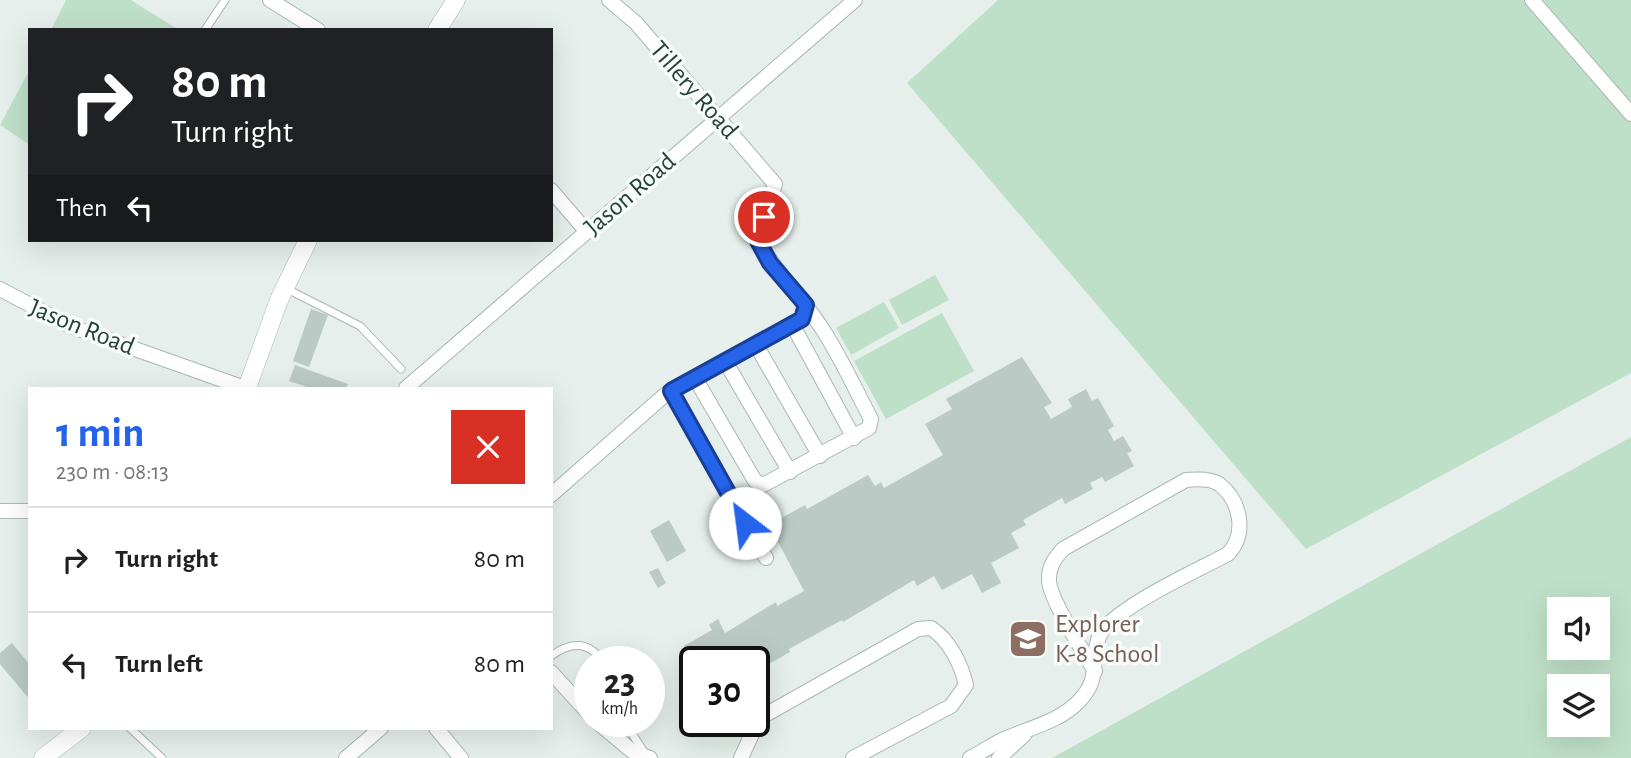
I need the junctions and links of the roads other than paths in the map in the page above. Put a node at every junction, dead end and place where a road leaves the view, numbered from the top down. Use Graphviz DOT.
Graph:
graph roads {
  1 [pos="225,0"];
  2 [pos="270,0"];
  3 [pos="456,0"];
  4 [pos="609,0"];
  5 [pos="1532,0"];
  6 [pos="850,2"];
  7 [pos="206,28"];
  8 [pos="315,28"];
  9 [pos="438,28"];
  10 [pos="1631,114"];
  11 [pos="719,118"];
  12 [pos="553,192"];
  13 [pos="587,232"];
  14 [pos="307,242"];
  15 [pos="285,288"];
  16 [pos="0,289"];
  17 [pos="806,305"];
  18 [pos="792,324"];
  19 [pos="756,345"];
  20 [pos="725,361"];
  21 [pos="401,369"];
  22 [pos="695,378"];
  23 [pos="243,387"];
  24 [pos="246,387"];
  25 [pos="407,387"];
  26 [pos="671,391"];
  27 [pos="854,438"];
  28 [pos="820,456"];
  29 [pos="790,471"];
  30 [pos="553,493"];
  31 [pos="0,511"];
  32 [pos="28,511"];
  33 [pos="766,558"];
  34 [pos="588,646"];
  35 [pos="553,654"];
  36 [pos="1094,671"];
  37 [pos="553,674"];
  38 [pos="574,697"];
  39 [pos="79,730"];
  40 [pos="132,730"];
  41 [pos="379,730"];
  42 [pos="438,730"];
  43 [pos="1027,731"];
  44 [pos="615,737"];
  45 [pos="635,737"];
  46 [pos="43,758"];
  47 [pos="162,758"];
  48 [pos="346,758"];
  49 [pos="461,758"];
  50 [pos="650,758"];
  51 [pos="741,758"];
  52 [pos="853,758"];
  53 [pos="971,758"];
  54 [pos="999,758"];
  1 -- 7 [label="lane"];
  2 -- 8 [label="street"];
  3 -- 9 [label="street"];
  4 -- 11 [label="street, Tillery Road"];
  5 -- 10 [label="street"];
  6 -- 11 [label="street, Jason Road"];
  11 -- 13 [label="street, Jason Road"];
  11 -- 17 [label="street, Tillery Road"];
  12 -- 13 [label="street"];
  13 -- 25 [label="street, Jason Road"];
  14 -- 15 [label="street"];
  15 -- 21 [label="lane"];
  15 -- 24 [label="street"];
  16 -- 23 [label="street, Jason Road"];
  17 -- 18 [label="street"];
  17 -- 27 [label="street"];
  18 -- 19 [label="street"];
  18 -- 27 [label="street"];
  19 -- 20 [label="street"];
  19 -- 28 [label="street"];
  20 -- 22 [label="street"];
  20 -- 29 [label="street"];
  22 -- 26 [label="street"];
  22 -- 29 [label="street"];
  26 -- 30 [label="street"];
  26 -- 33 [label="street"];
  27 -- 28 [label="street"];
  28 -- 29 [label="street"];
  31 -- 32 [label="street"];
  34 -- 35 [label="lane"];
  36 -- 36 [label="street"];
  36 -- 43 [label="street"];
  37 -- 38 [label="street"];
  39 -- 46 [label="street"];
  40 -- 47 [label="lane"];
  41 -- 48 [label="street"];
  42 -- 49 [label="street"];
  43 -- 53 [label="street"];
  43 -- 54 [label="street"];
  44 -- 50 [label="street"];
  45 -- 50 [label="lane"];
  51 -- 52 [label="street"];
}
